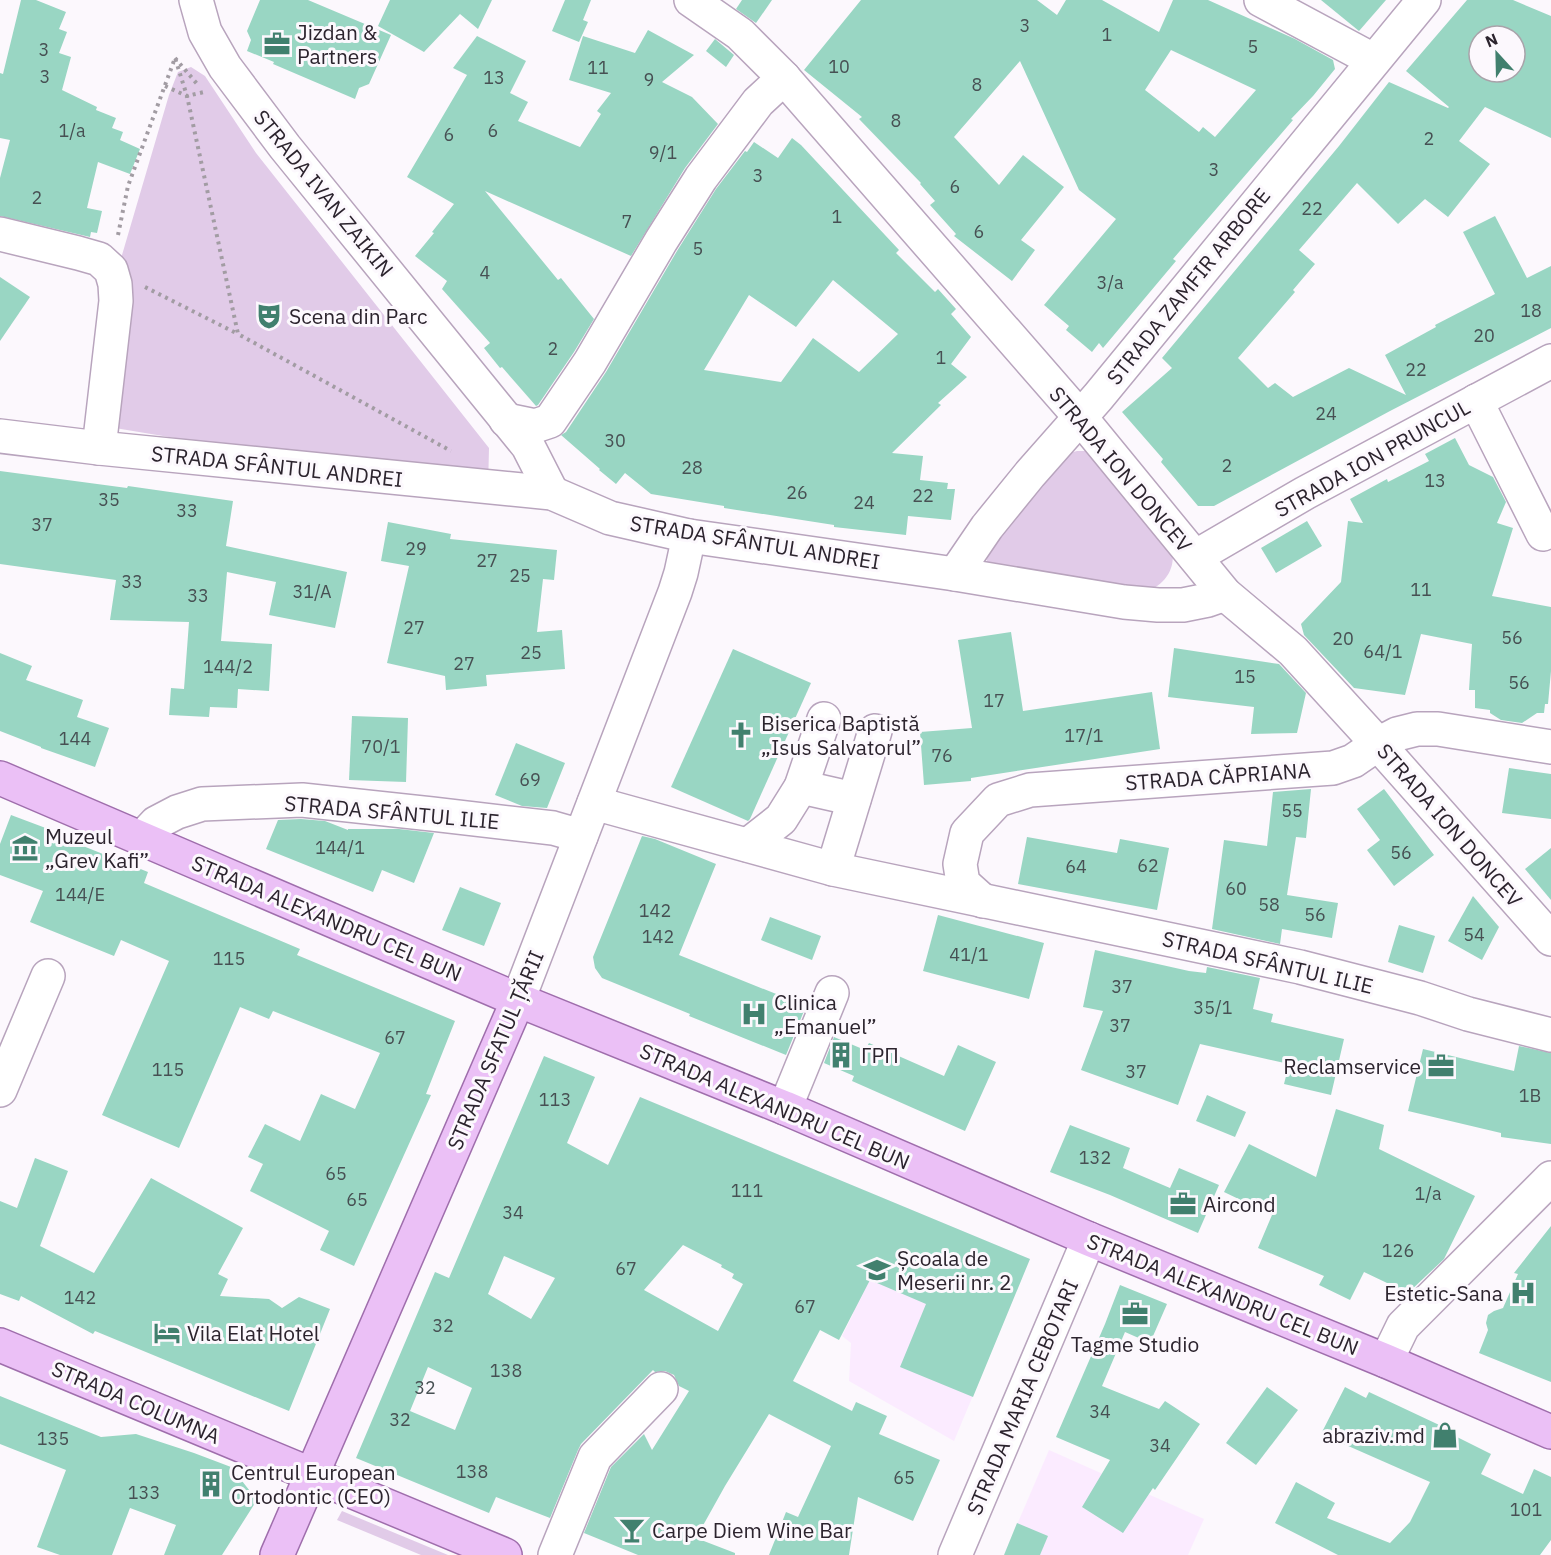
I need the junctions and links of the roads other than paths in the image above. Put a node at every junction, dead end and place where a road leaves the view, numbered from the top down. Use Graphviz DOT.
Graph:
graph roads {
  1 [pos="196,0"];
  2 [pos="691,0"];
  3 [pos="1261,0"];
  4 [pos="1424,0"];
  5 [pos="1373,60"];
  6 [pos="784,78"];
  7 [pos="0,234"];
  8 [pos="1551,362"];
  9 [pos="1476,401"];
  10 [pos="1080,417"];
  11 [pos="506,420"];
  12 [pos="0,436"];
  13 [pos="99,448"];
  14 [pos="552,493"];
  15 [pos="1543,534"];
  16 [pos="689,536"];
  17 [pos="1195,558"];
  18 [pos="955,574"];
  19 [pos="1225,594"];
  20 [pos="824,719"];
  21 [pos="875,731"];
  22 [pos="1378,744"];
  23 [pos="1551,747"];
  24 [pos="0,778"];
  25 [pos="801,787"];
  26 [pos="854,799"];
  27 [pos="594,803"];
  28 [pos="581,836"];
  29 [pos="141,839"];
  30 [pos="748,845"];
  31 [pos="833,869"];
  32 [pos="983,901"];
  33 [pos="1551,939"];
  34 [pos="48,976"];
  35 [pos="832,993"];
  36 [pos="518,1000"];
  37 [pos="1551,1035"];
  38 [pos="0,1090"];
  39 [pos="785,1108"];
  40 [pos="1551,1178"];
  41 [pos="1089,1239"];
  42 [pos="0,1346"];
  43 [pos="1386,1361"];
  44 [pos="661,1389"];
  45 [pos="1551,1431"];
  46 [pos="312,1476"];
  47 [pos="277,1555"];
  48 [pos="505,1555"];
  49 [pos="555,1555"];
  50 [pos="955,1555"];
  1 -- 11 [label="street, STRADA IVAN ZAIKIN"];
  2 -- 6 [label="street, STRADA ION DONCEV"];
  3 -- 5 [label="street"];
  4 -- 5 [label="street, STRADA ZAMFIR ARBORE"];
  5 -- 10 [label="street, STRADA ZAMFIR ARBORE"];
  6 -- 10 [label="street, STRADA ION DONCEV"];
  6 -- 11 [label="street"];
  7 -- 13 [label="street"];
  8 -- 9 [label="street, STRADA ION PRUNCUL"];
  9 -- 15 [label="street"];
  9 -- 17 [label="street, STRADA ION PRUNCUL"];
  10 -- 17 [label="street, STRADA ION DONCEV"];
  10 -- 18 [label="street, STRADA ZAMFIR ARBORE"];
  11 -- 14 [label="street, STRADA IVAN ZAIKIN"];
  12 -- 13 [label="street, STRADA SFÂNTUL ANDREI"];
  13 -- 14 [label="street, STRADA SFÂNTUL ANDREI"];
  14 -- 16 [label="street, STRADA SFÂNTUL ANDREI"];
  16 -- 18 [label="street, STRADA SFÂNTUL ANDREI"];
  16 -- 27 [label="street, STRADA SFATUL ȚĂRII"];
  17 -- 19 [label="street, STRADA ION DONCEV"];
  18 -- 19 [label="street, STRADA SFÂNTUL ANDREI"];
  19 -- 22 [label="street, STRADA ION DONCEV"];
  20 -- 25 [label="street"];
  21 -- 26 [label="street"];
  22 -- 23 [label="street, STRADA CĂPRIANA"];
  22 -- 32 [label="street, STRADA CĂPRIANA"];
  22 -- 33 [label="street, STRADA ION DONCEV"];
  24 -- 29 [label="main road, STRADA ALEXANDRU CEL BUN"];
  25 -- 26 [label="street"];
  25 -- 30 [label="street"];
  26 -- 31 [label="street"];
  27 -- 28 [label="street, STRADA SFATUL ȚĂRII"];
  27 -- 30 [label="street, STRADA SFÂNTUL ILIE"];
  28 -- 29 [label="street, STRADA SFÂNTUL ILIE"];
  28 -- 36 [label="street, STRADA SFATUL ȚĂRII"];
  29 -- 36 [label="main road, STRADA ALEXANDRU CEL BUN"];
  30 -- 31 [label="street, STRADA SFÂNTUL ILIE"];
  31 -- 32 [label="street, STRADA SFÂNTUL ILIE"];
  32 -- 37 [label="street, STRADA SFÂNTUL ILIE"];
  34 -- 38 [label="street"];
  35 -- 39 [label="street"];
  36 -- 39 [label="main road, STRADA ALEXANDRU CEL BUN"];
  36 -- 46 [label="main road, STRADA SFATUL ȚĂRII"];
  39 -- 41 [label="main road, STRADA ALEXANDRU CEL BUN"];
  40 -- 43 [label="street"];
  41 -- 43 [label="main road, STRADA ALEXANDRU CEL BUN"];
  41 -- 50 [label="street, STRADA MARIA CEBOTARI"];
  42 -- 46 [label="main road, STRADA COLUMNA"];
  43 -- 45 [label="main road, STRADA ALEXANDRU CEL BUN"];
  44 -- 49 [label="street"];
  46 -- 47 [label="main road, STRADA SFATUL ȚĂRII"];
  46 -- 48 [label="main road, STRADA COLUMNA"];
}
